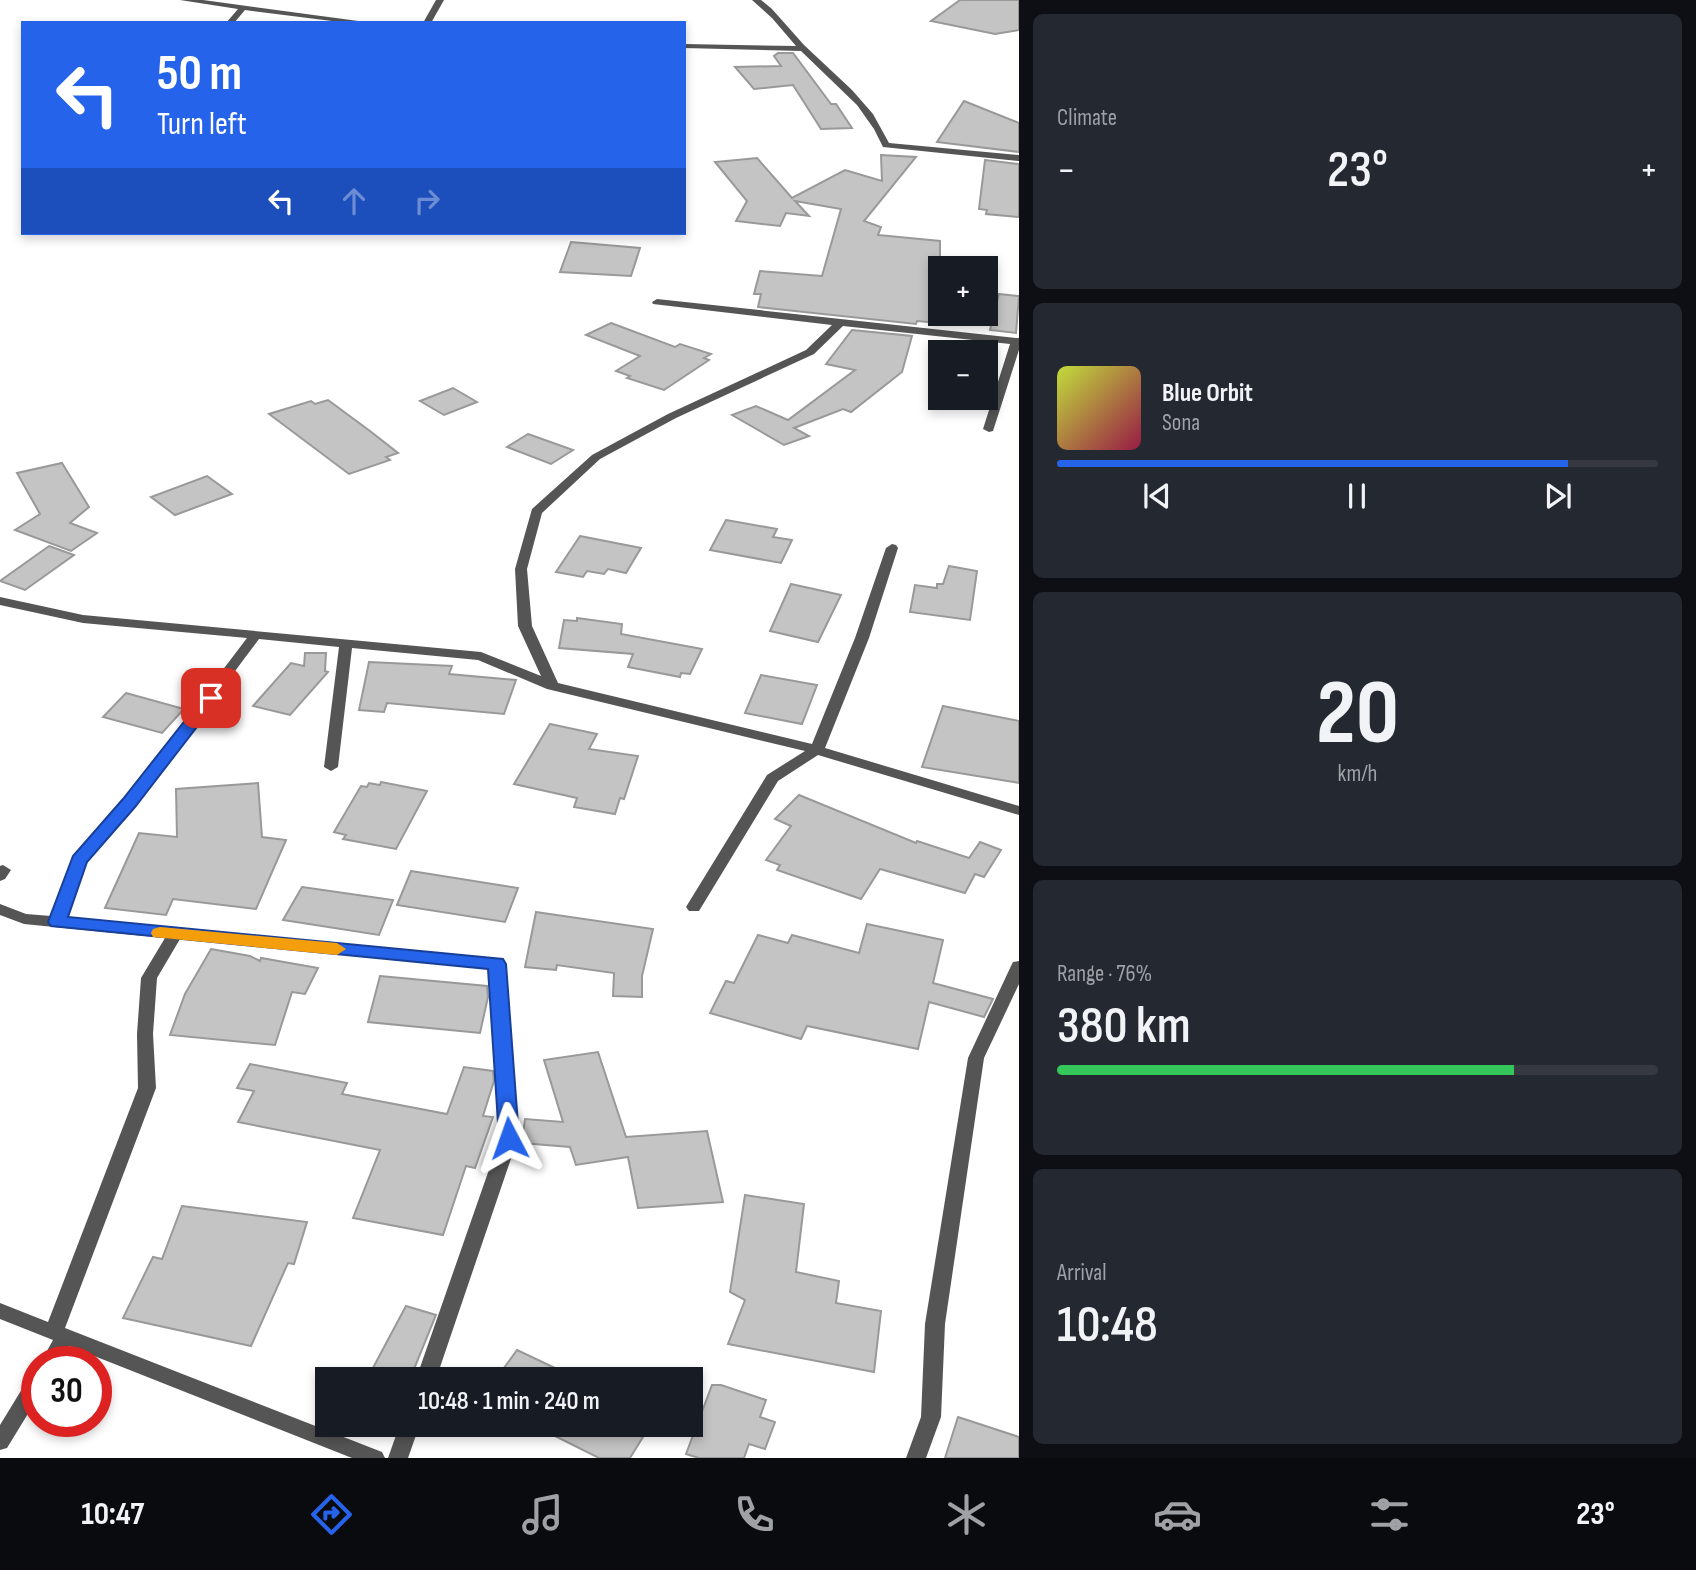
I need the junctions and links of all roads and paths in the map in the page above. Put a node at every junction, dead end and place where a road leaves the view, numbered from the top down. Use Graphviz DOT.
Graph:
graph roads {
  1 [pos="184,0"];
  2 [pos="440,0"];
  3 [pos="756,0"];
  4 [pos="242,9"];
  5 [pos="232,21"];
  6 [pos="351,21"];
  7 [pos="428,21"];
  8 [pos="686,46"];
  9 [pos="803,49"];
  10 [pos="1019,158"];
  11 [pos="657,302"];
  12 [pos="840,323"];
  13 [pos="1017,341"];
  14 [pos="989,429"];
  15 [pos="892,548"];
  16 [pos="0,601"];
  17 [pos="256,635"];
  18 [pos="346,643"];
  19 [pos="552,686"];
  20 [pos="817,749"];
  21 [pos="331,768"];
  22 [pos="1019,811"];
  23 [pos="694,908"];
  24 [pos="0,909"];
  25 [pos="57,922"];
  26 [pos="174,934"];
  27 [pos="1019,966"];
  28 [pos="0,1311"];
  29 [pos="60,1333"];
  30 [pos="56,1346"];
  31 [pos="430,1367"];
  32 [pos="21,1408"];
  33 [pos="405,1437"];
  34 [pos="0,1442"];
  35 [pos="374,1458"];
  36 [pos="398,1458"];
  37 [pos="916,1458"];
  1 -- 4 [label="street"];
  2 -- 7 [label="street"];
  3 -- 9 [label="street"];
  4 -- 5 [label="street"];
  4 -- 6 [label="street"];
  8 -- 9 [label="street"];
  9 -- 10 [label="street"];
  11 -- 12 [label="street"];
  12 -- 13 [label="street"];
  12 -- 19 [label="street"];
  13 -- 14 [label="street"];
  15 -- 20 [label="street"];
  16 -- 17 [label="street"];
  17 -- 18 [label="street"];
  17 -- 25 [label="street"];
  18 -- 19 [label="street"];
  18 -- 21 [label="street"];
  19 -- 20 [label="street"];
  20 -- 22 [label="street"];
  20 -- 23 [label="street"];
  24 -- 25 [label="street"];
  25 -- 26 [label="street"];
  26 -- 29 [label="street"];
  26 -- 31 [label="street"];
  27 -- 37 [label="street"];
  28 -- 29 [label="street"];
  29 -- 30 [label="street"];
  29 -- 35 [label="street"];
  32 -- 34 [label="street"];
  33 -- 36 [label="street"];
}
